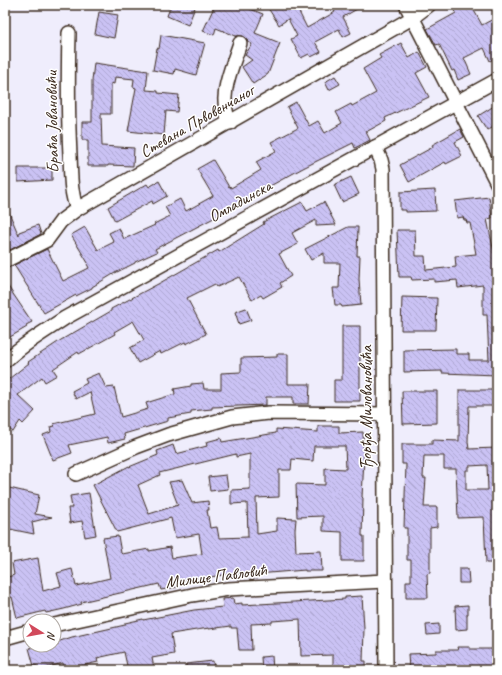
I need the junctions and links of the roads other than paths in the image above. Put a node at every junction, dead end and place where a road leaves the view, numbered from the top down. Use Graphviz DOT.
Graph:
graph roads {
  1 [pos="406,5"];
  2 [pos="429,5"];
  3 [pos="412,18"];
  4 [pos="70,33"];
  5 [pos="240,42"];
  6 [pos="497,80"];
  7 [pos="457,103"];
  8 [pos="230,123"];
  9 [pos="375,147"];
  10 [pos="497,183"];
  11 [pos="77,209"];
  12 [pos="5,261"];
  13 [pos="5,361"];
  14 [pos="384,414"];
  15 [pos="76,474"];
  16 [pos="385,581"];
  17 [pos="62,623"];
  18 [pos="22,633"];
  19 [pos="5,638"];
  20 [pos="386,670"];
  1 -- 3 [label="street"];
  2 -- 3 [label="street, Стевана Првовенчаног"];
  3 -- 7 [label="street"];
  3 -- 8 [label="street, Стевана Првовенчаног"];
  4 -- 11 [label="street, Браћа Јовановићи"];
  5 -- 8 [label="street"];
  6 -- 7 [label="street, Омладинска"];
  7 -- 9 [label="street, Омладинска"];
  7 -- 10 [label="street"];
  8 -- 11 [label="street, Стевана Првовенчаног"];
  9 -- 13 [label="street, Омладинска"];
  9 -- 14 [label="street, Ђорђа Миловановића"];
  11 -- 12 [label="street, Стевана Првовенчаног"];
  14 -- 15 [label="street"];
  14 -- 16 [label="street, Ђорђа Миловановића"];
  16 -- 17 [label="street, Милице Павловић"];
  16 -- 20 [label="street, Ђорђа Миловановића"];
  18 -- 19 [label="street"];
}
